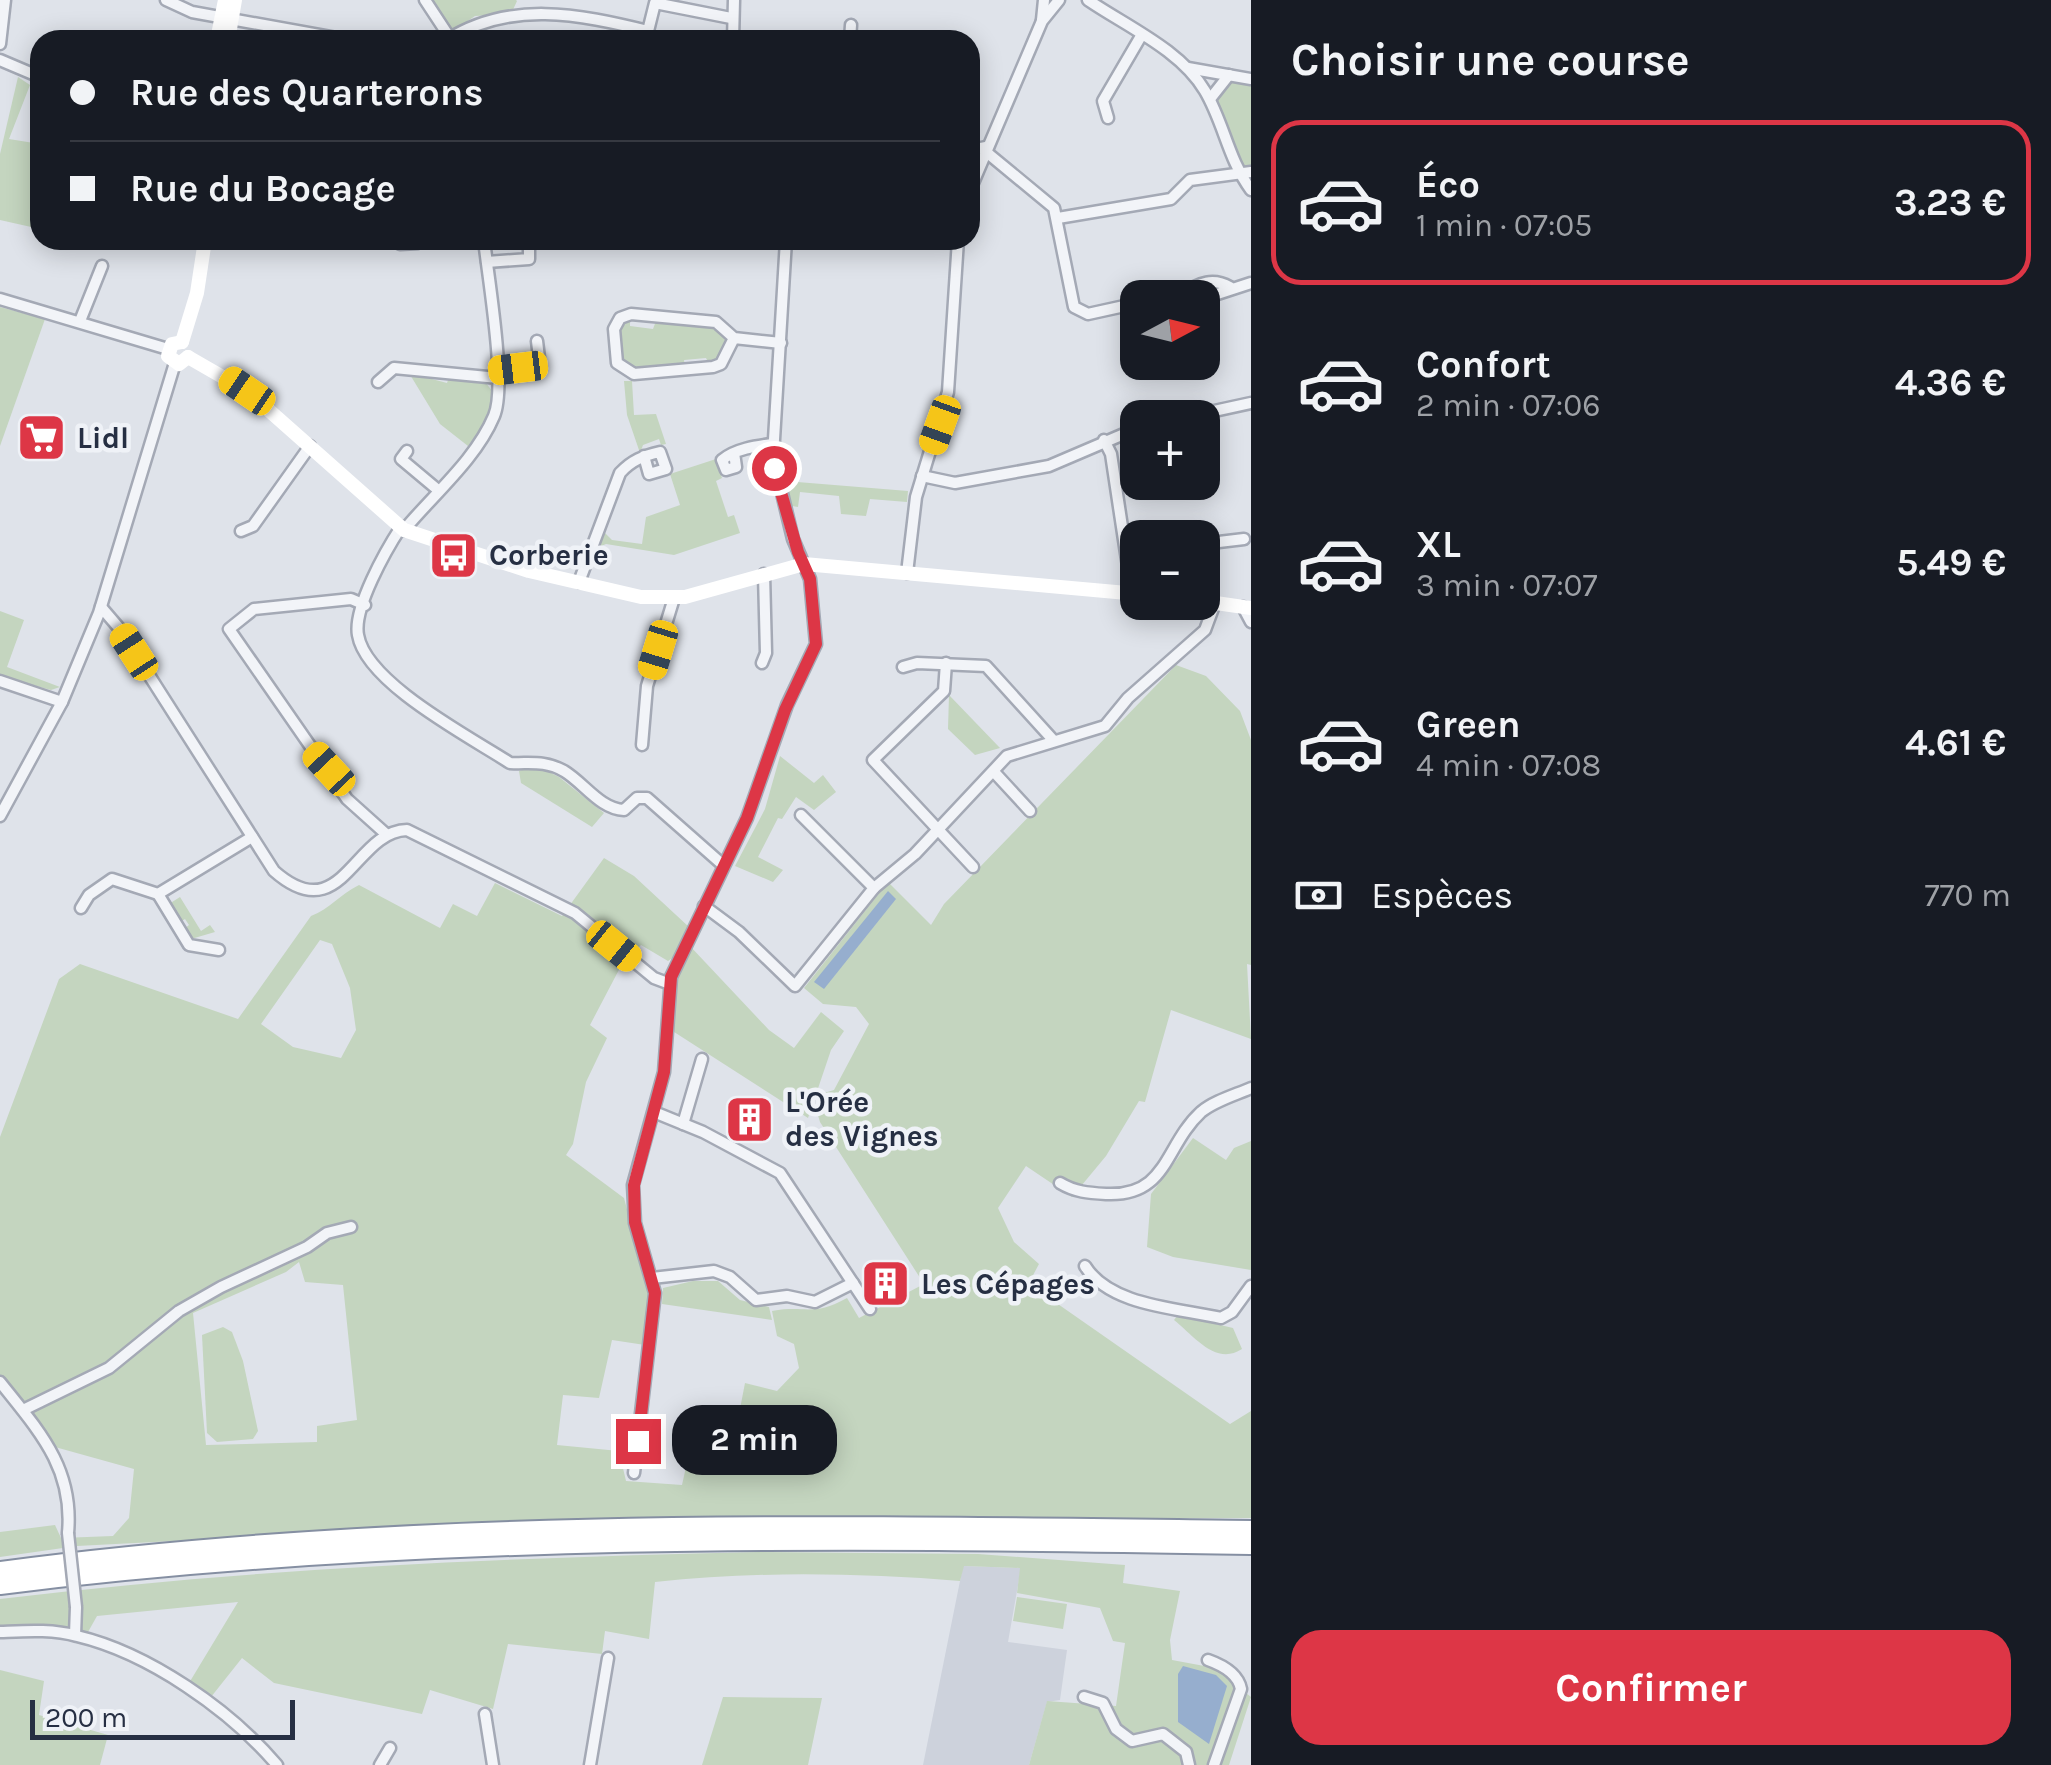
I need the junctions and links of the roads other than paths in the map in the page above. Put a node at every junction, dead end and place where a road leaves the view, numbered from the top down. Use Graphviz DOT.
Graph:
graph roads {
  1 [pos="5,0"];
  2 [pos="166,0"];
  3 [pos="225,0"];
  4 [pos="235,0"];
  5 [pos="425,0"];
  6 [pos="522,0"];
  7 [pos="734,0"];
  8 [pos="1044,0"];
  9 [pos="1059,0"];
  10 [pos="1077,0"];
  11 [pos="1092,3"];
  12 [pos="1110,6"];
  13 [pos="522,16"];
  14 [pos="731,18"];
  15 [pos="226,19"];
  16 [pos="1042,21"];
  17 [pos="851,25"];
  18 [pos="222,30"];
  19 [pos="227,30"];
  20 [pos="289,30"];
  21 [pos="443,30"];
  22 [pos="463,30"];
  23 [pos="644,30"];
  24 [pos="648,30"];
  25 [pos="732,30"];
  26 [pos="851,30"];
  27 [pos="1141,36"];
  28 [pos="0,44"];
  29 [pos="0,60"];
  30 [pos="1188,68"];
  31 [pos="30,73"];
  32 [pos="1229,75"];
  33 [pos="1251,78"];
  34 [pos="1210,99"];
  35 [pos="1108,118"];
  36 [pos="980,149"];
  37 [pos="985,149"];
  38 [pos="980,163"];
  39 [pos="1237,172"];
  40 [pos="1251,172"];
  41 [pos="1251,190"];
  42 [pos="1058,218"];
  43 [pos="203,250"];
  44 [pos="485,250"];
  45 [pos="530,250"];
  46 [pos="786,250"];
  47 [pos="957,250"];
  48 [pos="487,262"];
  49 [pos="102,266"];
  50 [pos="1220,281"];
  51 [pos="1251,283"];
  52 [pos="1230,286"];
  53 [pos="1220,296"];
  54 [pos="0,298"];
  55 [pos="1120,308"];
  56 [pos="80,321"];
  57 [pos="734,338"];
  58 [pos="537,341"];
  59 [pos="781,343"];
  60 [pos="178,353"];
  61 [pos="497,374"];
  62 [pos="378,382"];
  63 [pos="1251,403"];
  64 [pos="1220,410"];
  65 [pos="1120,434"];
  66 [pos="1104,440"];
  67 [pos="772,444"];
  68 [pos="310,446"];
  69 [pos="406,451"];
  70 [pos="734,454"];
  71 [pos="644,456"];
  72 [pos="922,476"];
  73 [pos="438,490"];
  74 [pos="1125,520"];
  75 [pos="402,529"];
  76 [pos="241,531"];
  77 [pos="1244,539"];
  78 [pos="1220,542"];
  79 [pos="804,564"];
  80 [pos="907,573"];
  81 [pos="764,574"];
  82 [pos="579,582"];
  83 [pos="1120,593"];
  84 [pos="674,598"];
  85 [pos="1220,603"];
  86 [pos="365,605"];
  87 [pos="101,607"];
  88 [pos="1247,607"];
  89 [pos="1206,620"];
  90 [pos="1251,622"];
  91 [pos="762,663"];
  92 [pos="946,663"];
  93 [pos="903,668"];
  94 [pos="0,681"];
  95 [pos="62,702"];
  96 [pos="1054,741"];
  97 [pos="642,745"];
  98 [pos="995,772"];
  99 [pos="1030,811"];
  100 [pos="801,815"];
  101 [pos="0,816"];
  102 [pos="938,830"];
  103 [pos="386,834"];
  104 [pos="252,837"];
  105 [pos="723,865"];
  106 [pos="973,868"];
  107 [pos="874,888"];
  108 [pos="158,894"];
  109 [pos="704,906"];
  110 [pos="81,908"];
  111 [pos="219,950"];
  112 [pos="670,984"];
  113 [pos="702,1060"];
  114 [pos="1251,1088"];
  115 [pos="654,1112"];
  116 [pos="684,1124"];
  117 [pos="1060,1184"];
  118 [pos="351,1227"];
  119 [pos="1085,1266"];
  120 [pos="652,1278"];
  121 [pos="854,1284"];
  122 [pos="1251,1286"];
  123 [pos="870,1309"];
  124 [pos="0,1382"];
  125 [pos="23,1410"];
  126 [pos="634,1474"];
  127 [pos="1251,1530"];
  128 [pos="1251,1545"];
  129 [pos="0,1571"];
  130 [pos="0,1589"];
  131 [pos="0,1632"];
  132 [pos="75,1635"];
  133 [pos="608,1658"];
  134 [pos="1208,1660"];
  135 [pos="1084,1697"];
  136 [pos="485,1714"];
  137 [pos="390,1748"];
  138 [pos="277,1765"];
  139 [pos="380,1765"];
  140 [pos="493,1765"];
  141 [pos="590,1765"];
  142 [pos="1190,1765"];
  143 [pos="1214,1765"];
  1 -- 28 [label="street"];
  2 -- 15 [label="street"];
  3 -- 15 [label="street"];
  4 -- 15 [label="street"];
  5 -- 21 [label="street"];
  6 -- 13 [label="street"];
  7 -- 14 [label="street"];
  8 -- 16 [label="street"];
  9 -- 16 [label="street"];
  10 -- 11 [label="street"];
  11 -- 12 [label="street"];
  12 -- 27 [label="street"];
  13 -- 22 [label="street"];
  13 -- 23 [label="street"];
  14 -- 24 [label="street"];
  14 -- 25 [label="street"];
  15 -- 18 [label="street"];
  15 -- 19 [label="street"];
  15 -- 20 [label="street"];
  16 -- 37 [label="street"];
  17 -- 26 [label="street"];
  27 -- 30 [label="street"];
  27 -- 35 [label="street"];
  29 -- 31 [label="street"];
  30 -- 32 [label="street"];
  30 -- 34 [label="street"];
  32 -- 33 [label="street"];
  32 -- 34 [label="street"];
  34 -- 39 [label="street"];
  36 -- 37 [label="street"];
  37 -- 38 [label="street"];
  37 -- 42 [label="street"];
  39 -- 40 [label="street"];
  39 -- 41 [label="street"];
  39 -- 42 [label="street"];
  42 -- 55 [label="street"];
  43 -- 60 [label="street"];
  44 -- 48 [label="street"];
  45 -- 48 [label="street"];
  46 -- 59 [label="street"];
  47 -- 72 [label="street"];
  48 -- 61 [label="street"];
  49 -- 56 [label="street"];
  50 -- 52 [label="street"];
  51 -- 52 [label="street"];
  52 -- 53 [label="street"];
  54 -- 56 [label="street"];
  56 -- 60 [label="street"];
  57 -- 57 [label="street"];
  57 -- 59 [label="street"];
  58 -- 61 [label="street"];
  59 -- 67 [label="street"];
  60 -- 68 [label="street"];
  60 -- 87 [label="street"];
  61 -- 62 [label="street"];
  61 -- 73 [label="street"];
  63 -- 64 [label="street"];
  65 -- 66 [label="street"];
  66 -- 72 [label="street"];
  66 -- 74 [label="street"];
  67 -- 70 [label="street"];
  67 -- 79 [label="street"];
  68 -- 75 [label="street"];
  68 -- 76 [label="street"];
  69 -- 73 [label="street"];
  71 -- 82 [label="street"];
  72 -- 80 [label="street"];
  73 -- 75 [label="street"];
  75 -- 82 [label="street"];
  75 -- 86 [label="street"];
  77 -- 78 [label="street"];
  79 -- 80 [label="street"];
  79 -- 81 [label="street"];
  79 -- 105 [label="street"];
  80 -- 83 [label="street"];
  81 -- 84 [label="street"];
  81 -- 91 [label="street"];
  82 -- 84 [label="street"];
  84 -- 97 [label="street"];
  85 -- 88 [label="street"];
  86 -- 103 [label="street"];
  86 -- 105 [label="street"];
  87 -- 95 [label="street"];
  87 -- 104 [label="street"];
  88 -- 90 [label="street"];
  89 -- 96 [label="street"];
  92 -- 93 [label="street"];
  92 -- 96 [label="street"];
  92 -- 102 [label="street"];
  94 -- 95 [label="street"];
  95 -- 101 [label="street"];
  96 -- 98 [label="street"];
  98 -- 99 [label="street"];
  98 -- 102 [label="street"];
  100 -- 107 [label="street"];
  102 -- 106 [label="street"];
  102 -- 107 [label="street"];
  103 -- 104 [label="street"];
  103 -- 112 [label="street"];
  104 -- 108 [label="street"];
  105 -- 109 [label="street"];
  107 -- 109 [label="street"];
  108 -- 110 [label="street"];
  108 -- 111 [label="street"];
  109 -- 112 [label="street"];
  112 -- 115 [label="street"];
  113 -- 116 [label="street"];
  114 -- 117 [label="street"];
  115 -- 116 [label="street"];
  115 -- 120 [label="street"];
  116 -- 121 [label="street"];
  118 -- 125 [label="street"];
  119 -- 122 [label="street"];
  120 -- 121 [label="street"];
  120 -- 126 [label="street"];
  121 -- 123 [label="street"];
  124 -- 125 [label="street"];
  125 -- 132 [label="street, bridge"];
  127 -- 129 [label="highway"];
  128 -- 130 [label="highway"];
  131 -- 132 [label="street"];
  132 -- 138 [label="street"];
  133 -- 141 [label="street"];
  134 -- 143 [label="street"];
  135 -- 142 [label="street"];
  136 -- 140 [label="street"];
  137 -- 139 [label="street"];
}
